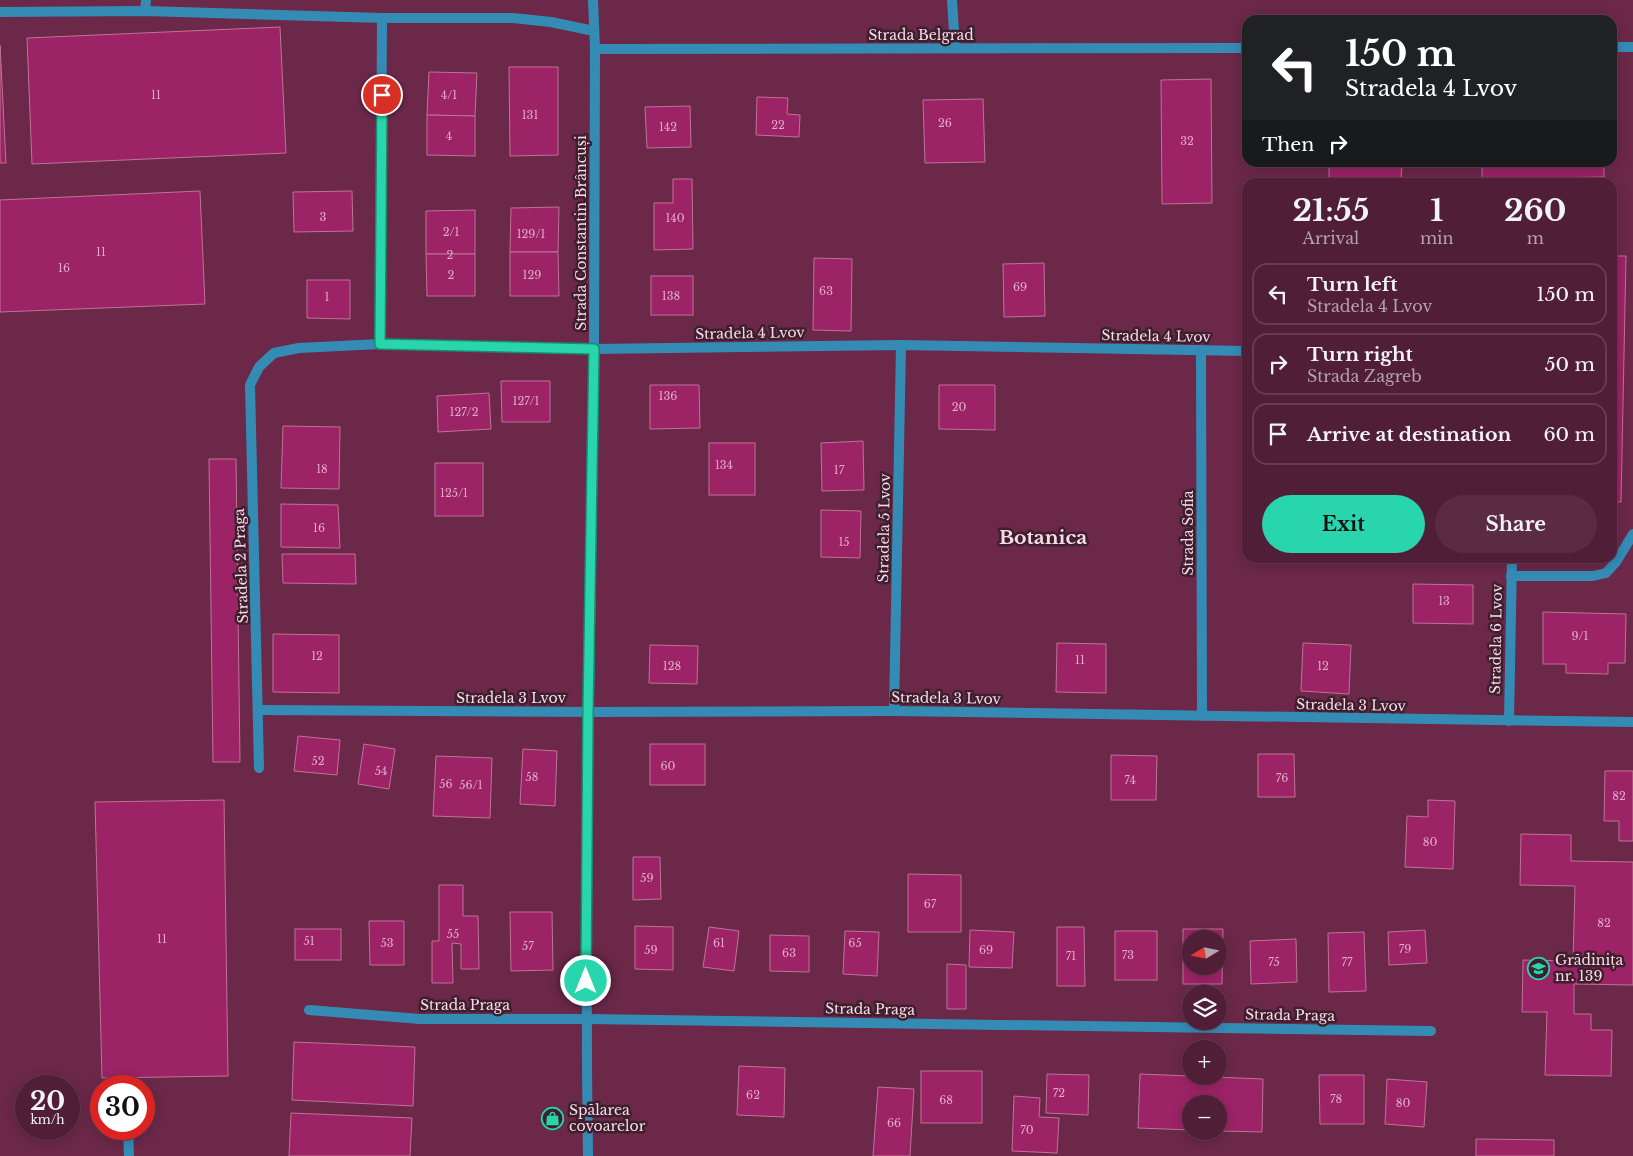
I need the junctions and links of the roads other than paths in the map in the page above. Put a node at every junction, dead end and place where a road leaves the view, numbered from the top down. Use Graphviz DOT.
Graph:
graph roads {
  1 [pos="146,0"];
  2 [pos="593,0"];
  3 [pos="952,0"];
  4 [pos="145,11"];
  5 [pos="0,12"];
  6 [pos="382,18"];
  7 [pos="594,31"];
  8 [pos="1617,47"];
  9 [pos="1633,47"];
  10 [pos="955,48"];
  11 [pos="1242,48"];
  12 [pos="595,49"];
  13 [pos="380,344"];
  14 [pos="901,345"];
  15 [pos="594,349"];
  16 [pos="1201,350"];
  17 [pos="1242,351"];
  18 [pos="259,367"];
  19 [pos="1633,534"];
  20 [pos="1617,560"];
  21 [pos="1512,563"];
  22 [pos="1615,563"];
  23 [pos="1511,576"];
  24 [pos="258,710"];
  25 [pos="894,711"];
  26 [pos="588,712"];
  27 [pos="1202,716"];
  28 [pos="1509,721"];
  29 [pos="1633,722"];
  30 [pos="259,768"];
  31 [pos="310,1010"];
  32 [pos="586,1019"];
  33 [pos="1431,1031"];
  34 [pos="128,1140"];
  35 [pos="129,1156"];
  36 [pos="588,1156"];
  1 -- 4 [label="street"];
  2 -- 7 [label="street, Strada Constantin Brâncuși"];
  3 -- 10 [label="street"];
  4 -- 5 [label="street"];
  4 -- 6 [label="street"];
  6 -- 7 [label="street"];
  6 -- 13 [label="street"];
  7 -- 12 [label="street, Strada Constantin Brâncuși"];
  8 -- 9 [label="street"];
  10 -- 11 [label="street, Strada Belgrad"];
  10 -- 12 [label="street, Strada Belgrad"];
  12 -- 15 [label="street, Strada Constantin Brâncuși"];
  13 -- 15 [label="street, Stradela 4 Lvov"];
  13 -- 18 [label="street, Stradela 4 Lvov"];
  14 -- 15 [label="street, Stradela 4 Lvov"];
  14 -- 16 [label="street, Stradela 4 Lvov"];
  14 -- 25 [label="street, Stradela 5 Lvov"];
  15 -- 26 [label="street, Strada Constantin Brâncuși"];
  16 -- 17 [label="street, Stradela 4 Lvov"];
  16 -- 27 [label="street, Strada Sofia"];
  18 -- 24 [label="street, Stradela 2 Praga"];
  19 -- 20 [label="street"];
  21 -- 23 [label="street, Stradela 6 Lvov"];
  22 -- 23 [label="street"];
  23 -- 28 [label="street, Stradela 6 Lvov"];
  24 -- 26 [label="street, Stradela 3 Lvov"];
  24 -- 30 [label="street, Stradela 2 Praga"];
  25 -- 26 [label="street, Stradela 3 Lvov"];
  25 -- 27 [label="street, Stradela 3 Lvov"];
  26 -- 32 [label="street, Strada Constantin Brâncuși"];
  27 -- 28 [label="street, Stradela 3 Lvov"];
  28 -- 29 [label="street, Stradela 3 Lvov"];
  31 -- 32 [label="street, Strada Praga"];
  32 -- 33 [label="street, Strada Praga"];
  32 -- 36 [label="street, Strada Constantin Brâncuși"];
  34 -- 35 [label="street"];
}
